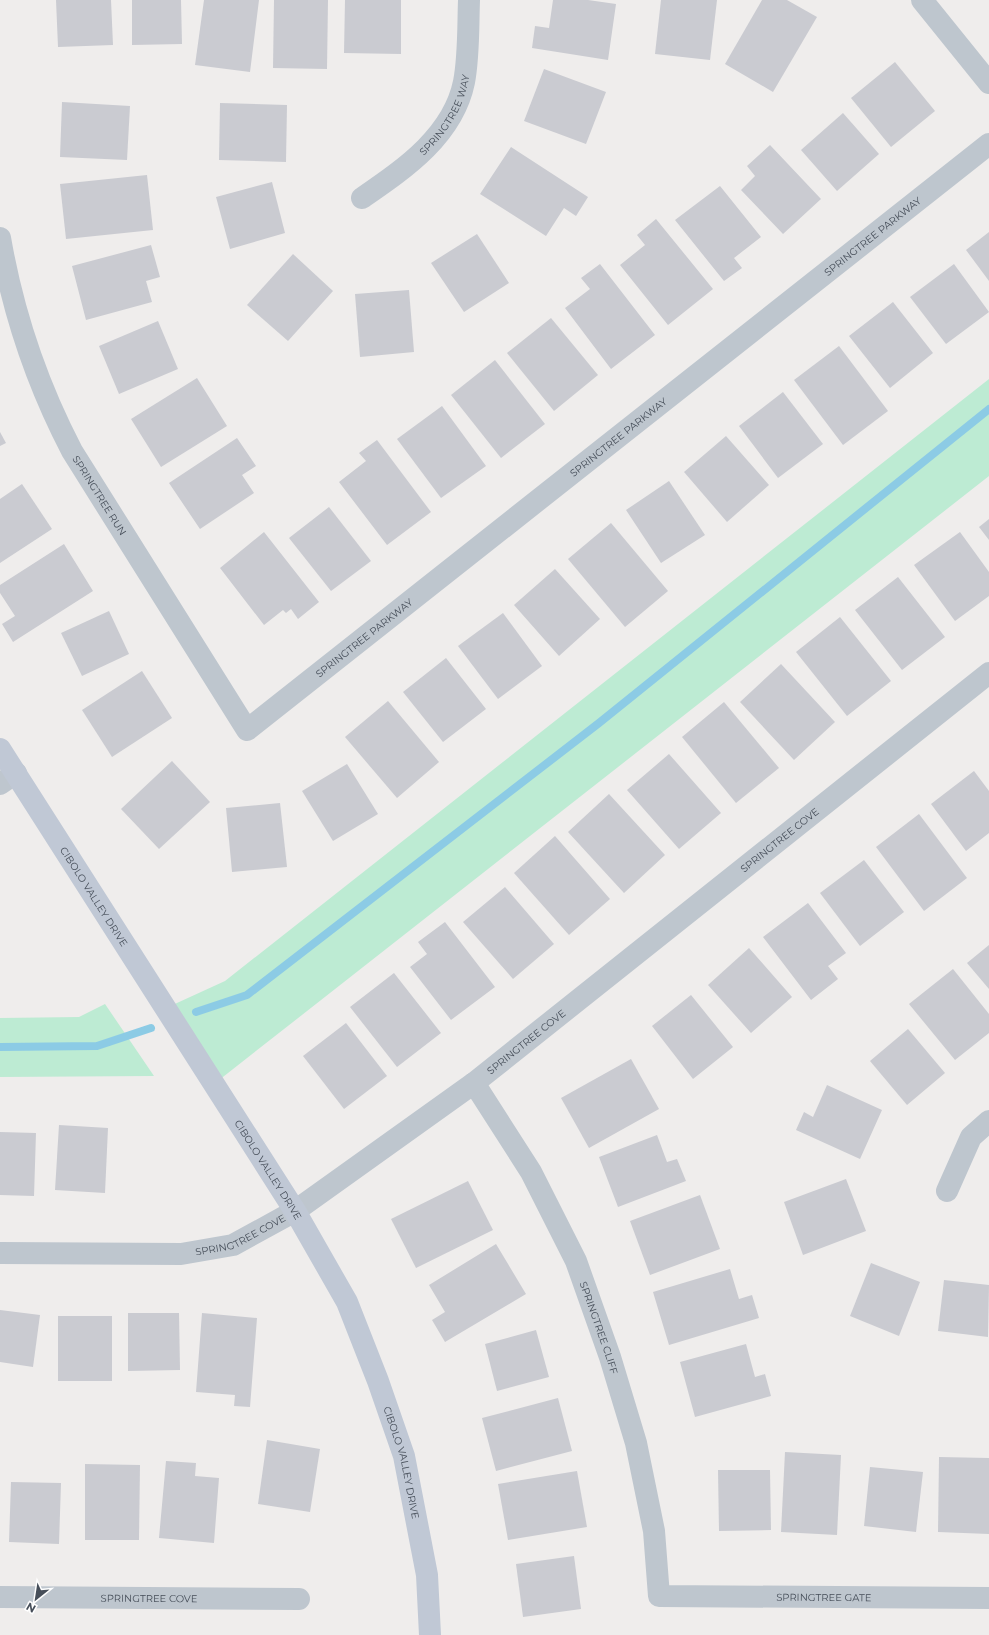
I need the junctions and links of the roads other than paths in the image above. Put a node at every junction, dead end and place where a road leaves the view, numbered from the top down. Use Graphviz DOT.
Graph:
graph roads {
  1 [pos="469,0"];
  2 [pos="922,0"];
  3 [pos="989,83"];
  4 [pos="989,144"];
  5 [pos="362,198"];
  6 [pos="0,238"];
  7 [pos="989,672"];
  8 [pos="246,730"];
  9 [pos="0,749"];
  10 [pos="8,779"];
  11 [pos="474,1083"];
  12 [pos="989,1121"];
  13 [pos="946,1191"];
  14 [pos="295,1211"];
  15 [pos="0,1253"];
  16 [pos="0,1596"];
  17 [pos="659,1596"];
  18 [pos="989,1598"];
  19 [pos="299,1599"];
  20 [pos="430,1635"];
  1 -- 5 [label="street, SPRINGTREE WAY"];
  2 -- 3 [label="street"];
  4 -- 8 [label="street, SPRINGTREE PARKWAY"];
  6 -- 8 [label="street, SPRINGTREE RUN"];
  7 -- 11 [label="street, SPRINGTREE COVE"];
  9 -- 10 [label="main road, CIBOLO VALLEY DRIVE"];
  10 -- 14 [label="main road, CIBOLO VALLEY DRIVE"];
  11 -- 14 [label="street, SPRINGTREE COVE"];
  11 -- 17 [label="street, SPRINGTREE CLIFF"];
  12 -- 13 [label="street"];
  14 -- 15 [label="street, SPRINGTREE COVE"];
  14 -- 20 [label="main road, CIBOLO VALLEY DRIVE"];
  16 -- 19 [label="street, SPRINGTREE COVE"];
  17 -- 18 [label="street, SPRINGTREE GATE"];
}
